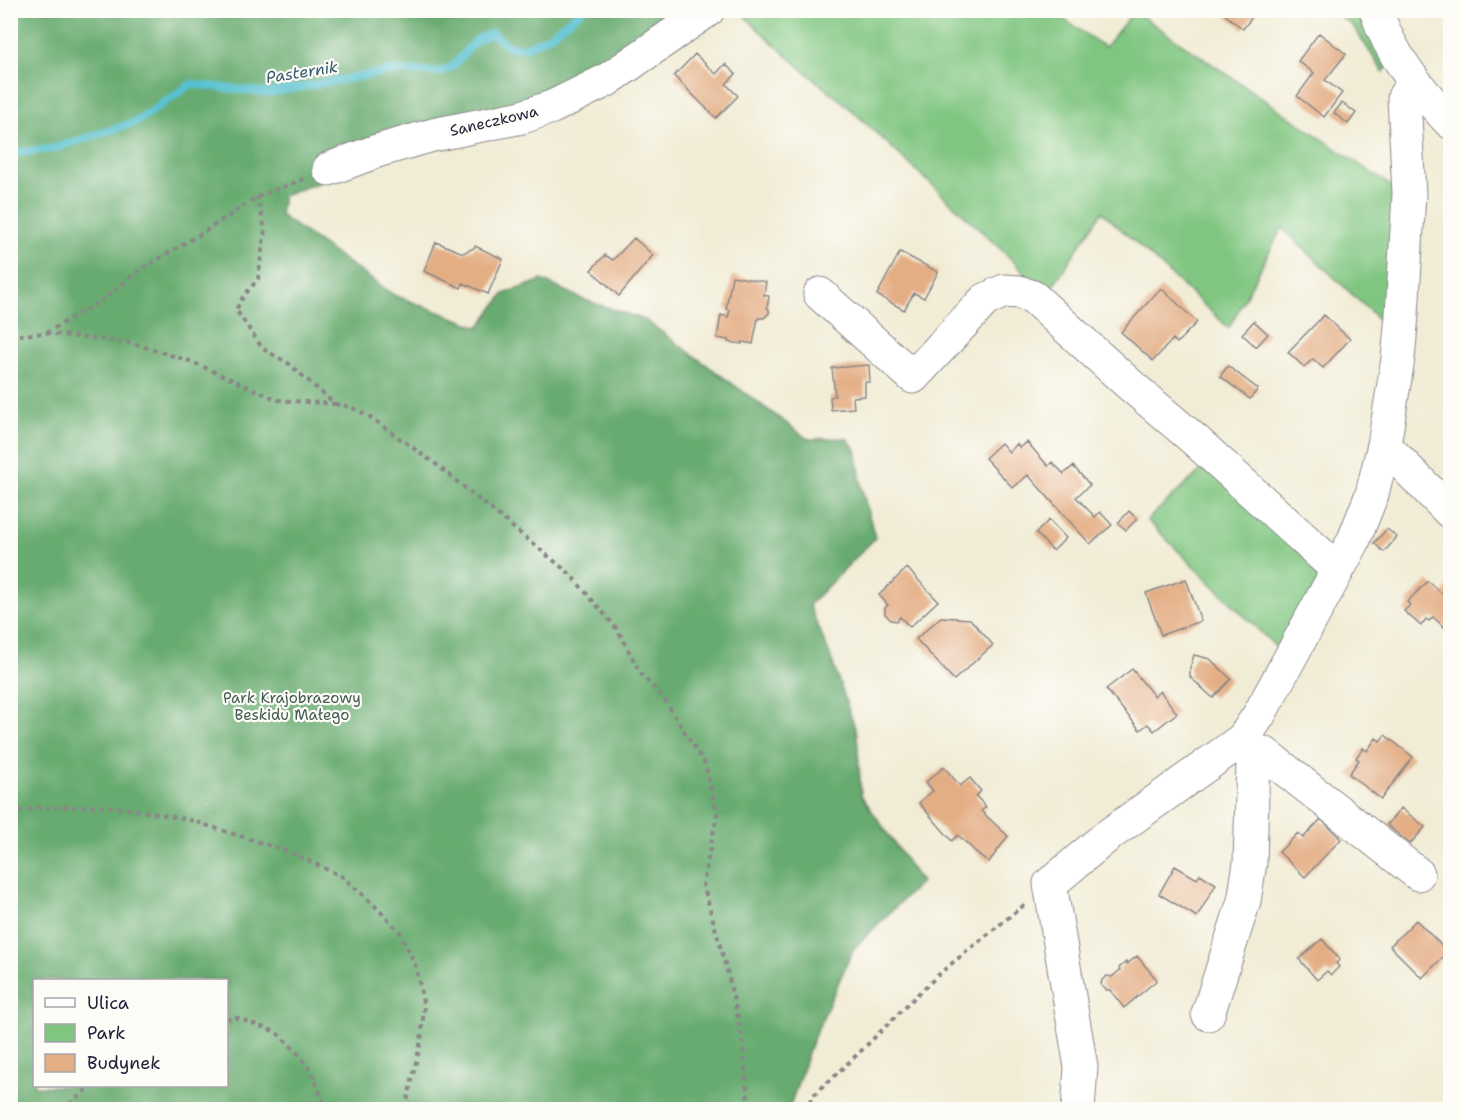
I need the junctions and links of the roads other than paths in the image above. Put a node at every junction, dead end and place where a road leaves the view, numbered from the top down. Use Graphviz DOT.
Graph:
graph roads {
  1 [pos="708,10"];
  2 [pos="1376,10"];
  3 [pos="1414,82"];
  4 [pos="1450,122"];
  5 [pos="330,169"];
  6 [pos="819,294"];
  7 [pos="1384,445"];
  8 [pos="1450,512"];
  9 [pos="1338,570"];
  10 [pos="1248,749"];
  11 [pos="1418,874"];
  12 [pos="1208,1014"];
  13 [pos="1078,1110"];
  1 -- 5 [label="street, Saneczkowa"];
  2 -- 3 [label="street"];
  3 -- 4 [label="street"];
  3 -- 7 [label="street"];
  6 -- 9 [label="street"];
  7 -- 8 [label="street"];
  7 -- 9 [label="street"];
  9 -- 10 [label="street"];
  10 -- 11 [label="street"];
  10 -- 12 [label="street"];
  10 -- 13 [label="street"];
}
